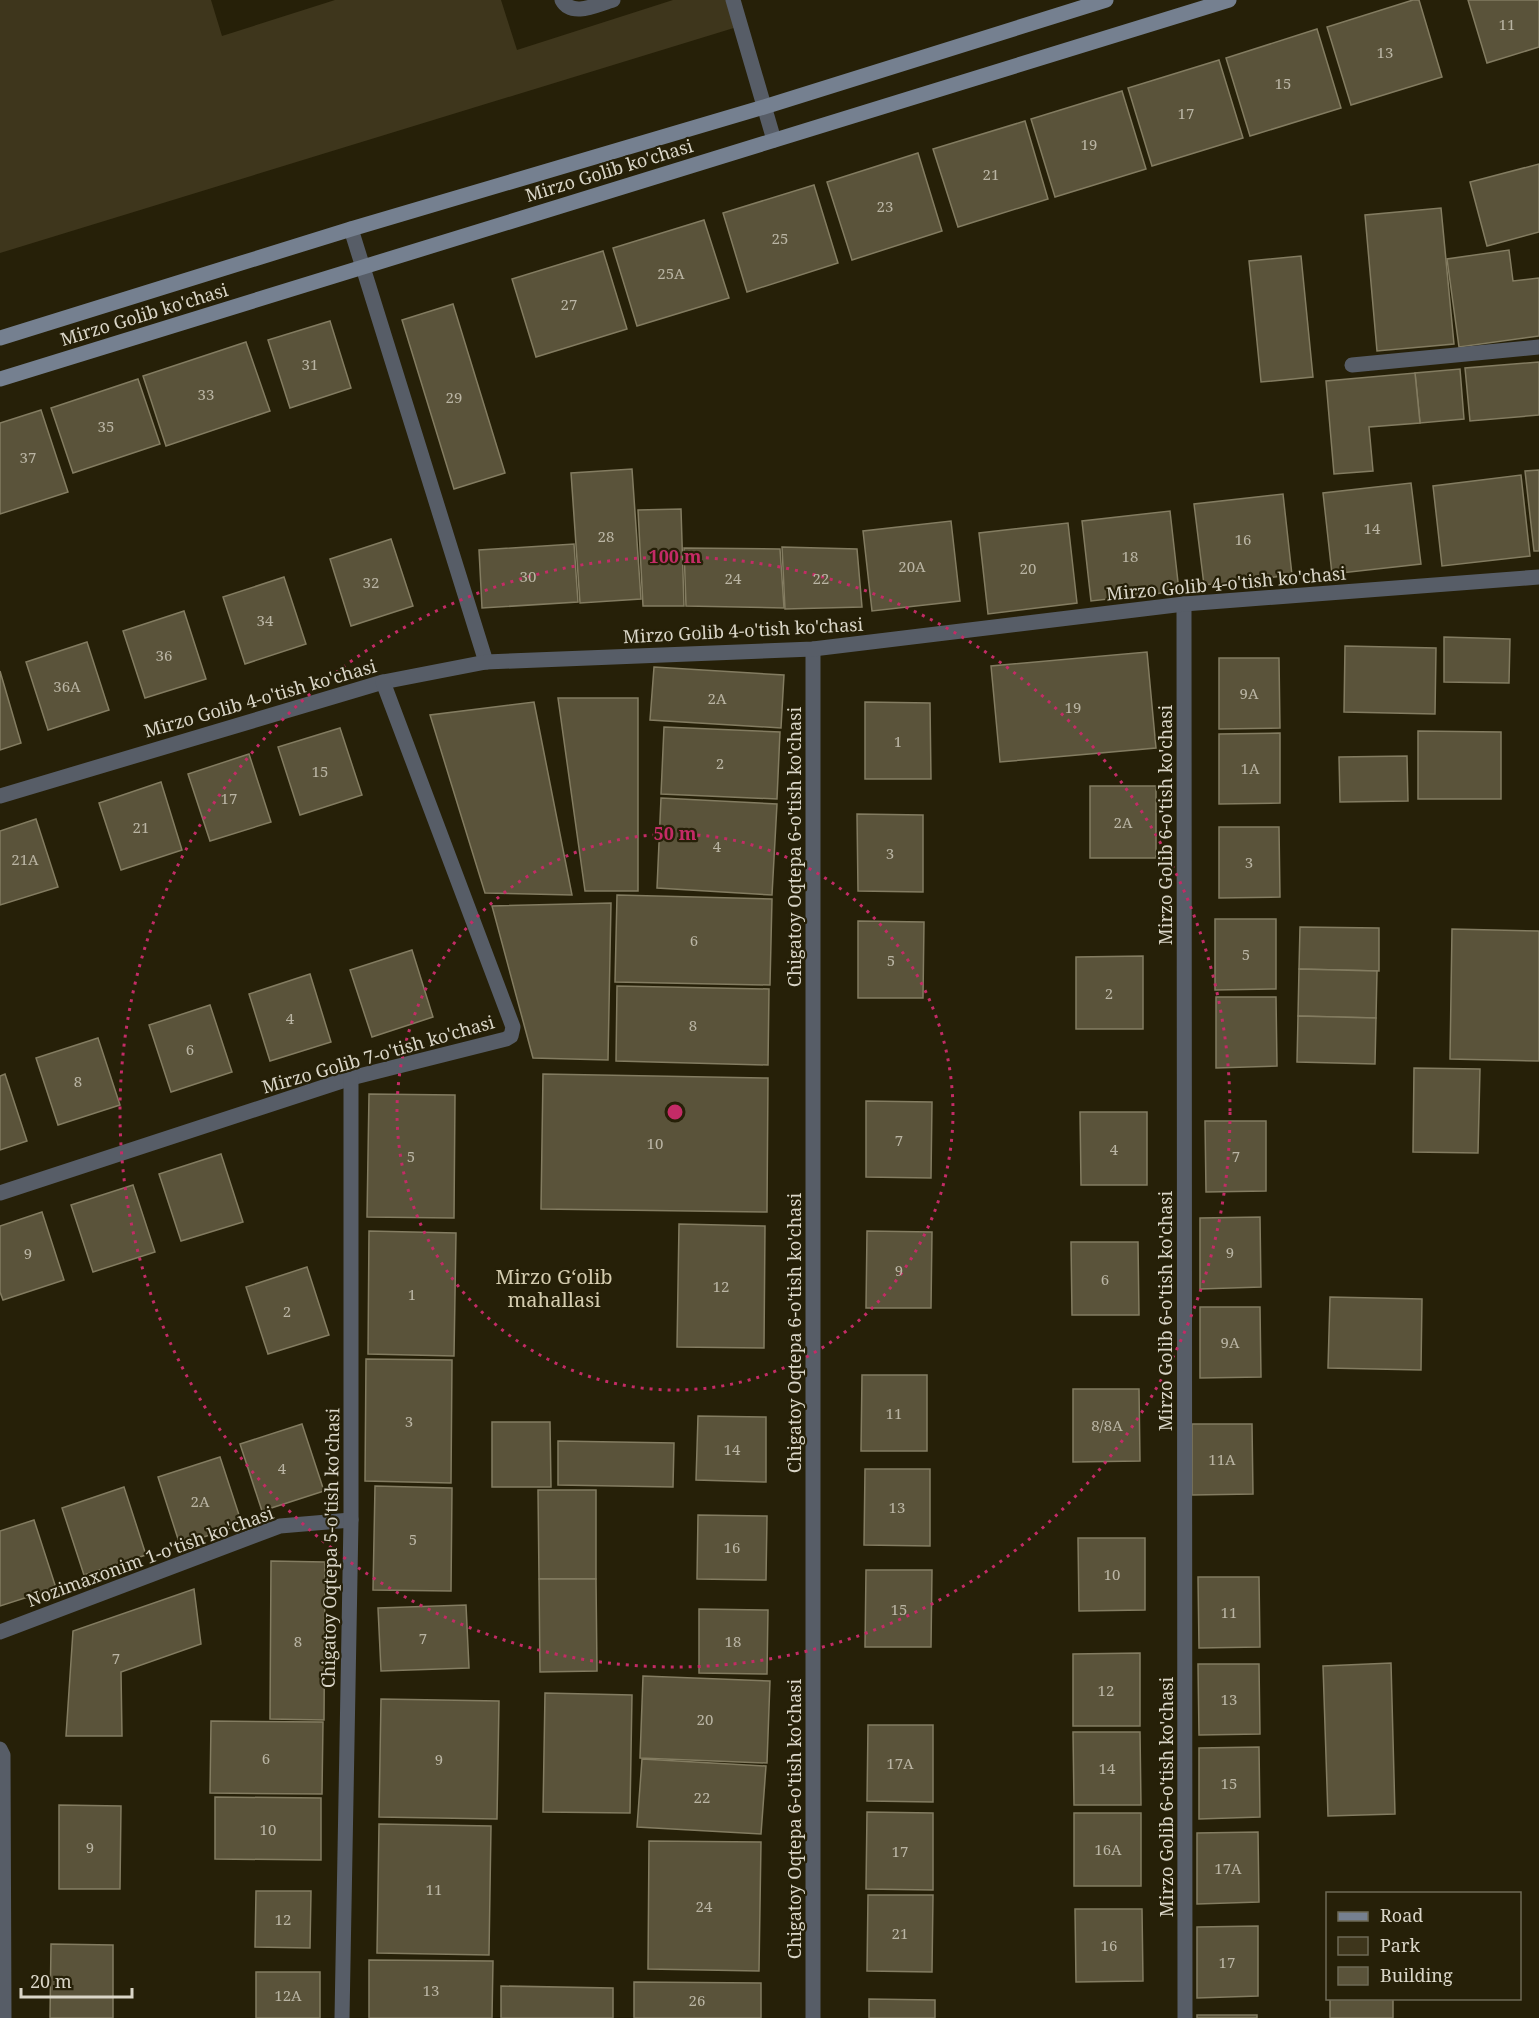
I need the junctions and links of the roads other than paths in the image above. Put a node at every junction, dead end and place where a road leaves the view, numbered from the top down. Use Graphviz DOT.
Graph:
graph roads {
  1 [pos="562,0"];
  2 [pos="614,0"];
  3 [pos="733,0"];
  4 [pos="1229,0"];
  5 [pos="1095,2"];
  6 [pos="764,106"];
  7 [pos="774,140"];
  8 [pos="351,229"];
  9 [pos="361,266"];
  10 [pos="0,338"];
  11 [pos="1539,347"];
  12 [pos="1352,365"];
  13 [pos="0,379"];
  14 [pos="1539,577"];
  15 [pos="1184,604"];
  16 [pos="813,649"];
  17 [pos="486,662"];
  18 [pos="382,682"];
  19 [pos="0,796"];
  20 [pos="351,1078"];
  21 [pos="0,1193"];
  22 [pos="351,1520"];
  23 [pos="0,1632"];
  24 [pos="0,1749"];
  25 [pos="4,2018"];
  26 [pos="342,2018"];
  27 [pos="813,2018"];
  28 [pos="1185,2018"];
  1 -- 2 [label="street"];
  3 -- 6 [label="street"];
  4 -- 7 [label="main road, Mirzo Golib ko'chasi"];
  5 -- 6 [label="main road, Mirzo Golib ko'chasi"];
  6 -- 7 [label="street"];
  6 -- 8 [label="main road, Mirzo Golib ko'chasi"];
  7 -- 9 [label="main road, Mirzo Golib ko'chasi"];
  8 -- 9 [label="street"];
  8 -- 10 [label="main road, Mirzo Golib ko'chasi"];
  9 -- 13 [label="main road, Mirzo Golib ko'chasi"];
  9 -- 17 [label="street"];
  11 -- 12 [label="street"];
  14 -- 15 [label="street, Mirzo Golib 4-o'tish ko'chasi"];
  15 -- 16 [label="street, Mirzo Golib 4-o'tish ko'chasi"];
  15 -- 28 [label="street, Mirzo Golib 6-o'tish ko'chasi"];
  16 -- 17 [label="street, Mirzo Golib 4-o'tish ko'chasi"];
  16 -- 27 [label="street, Chigatoy Oqtepa 6-o'tish ko'chasi"];
  17 -- 18 [label="street, Mirzo Golib 4-o'tish ko'chasi"];
  18 -- 19 [label="street, Mirzo Golib 4-o'tish ko'chasi"];
  18 -- 20 [label="street, Mirzo Golib 7-o'tish ko'chasi"];
  20 -- 21 [label="street, Mirzo Golib 7-o'tish ko'chasi"];
  20 -- 22 [label="street, Chigatoy Oqtepa 5-o'tish ko'chasi"];
  22 -- 23 [label="street, Nozimaxonim 1-o'tish ko'chasi"];
  22 -- 26 [label="street, Chigatoy Oqtepa 5-o'tish ko'chasi"];
  24 -- 25 [label="street"];
}
